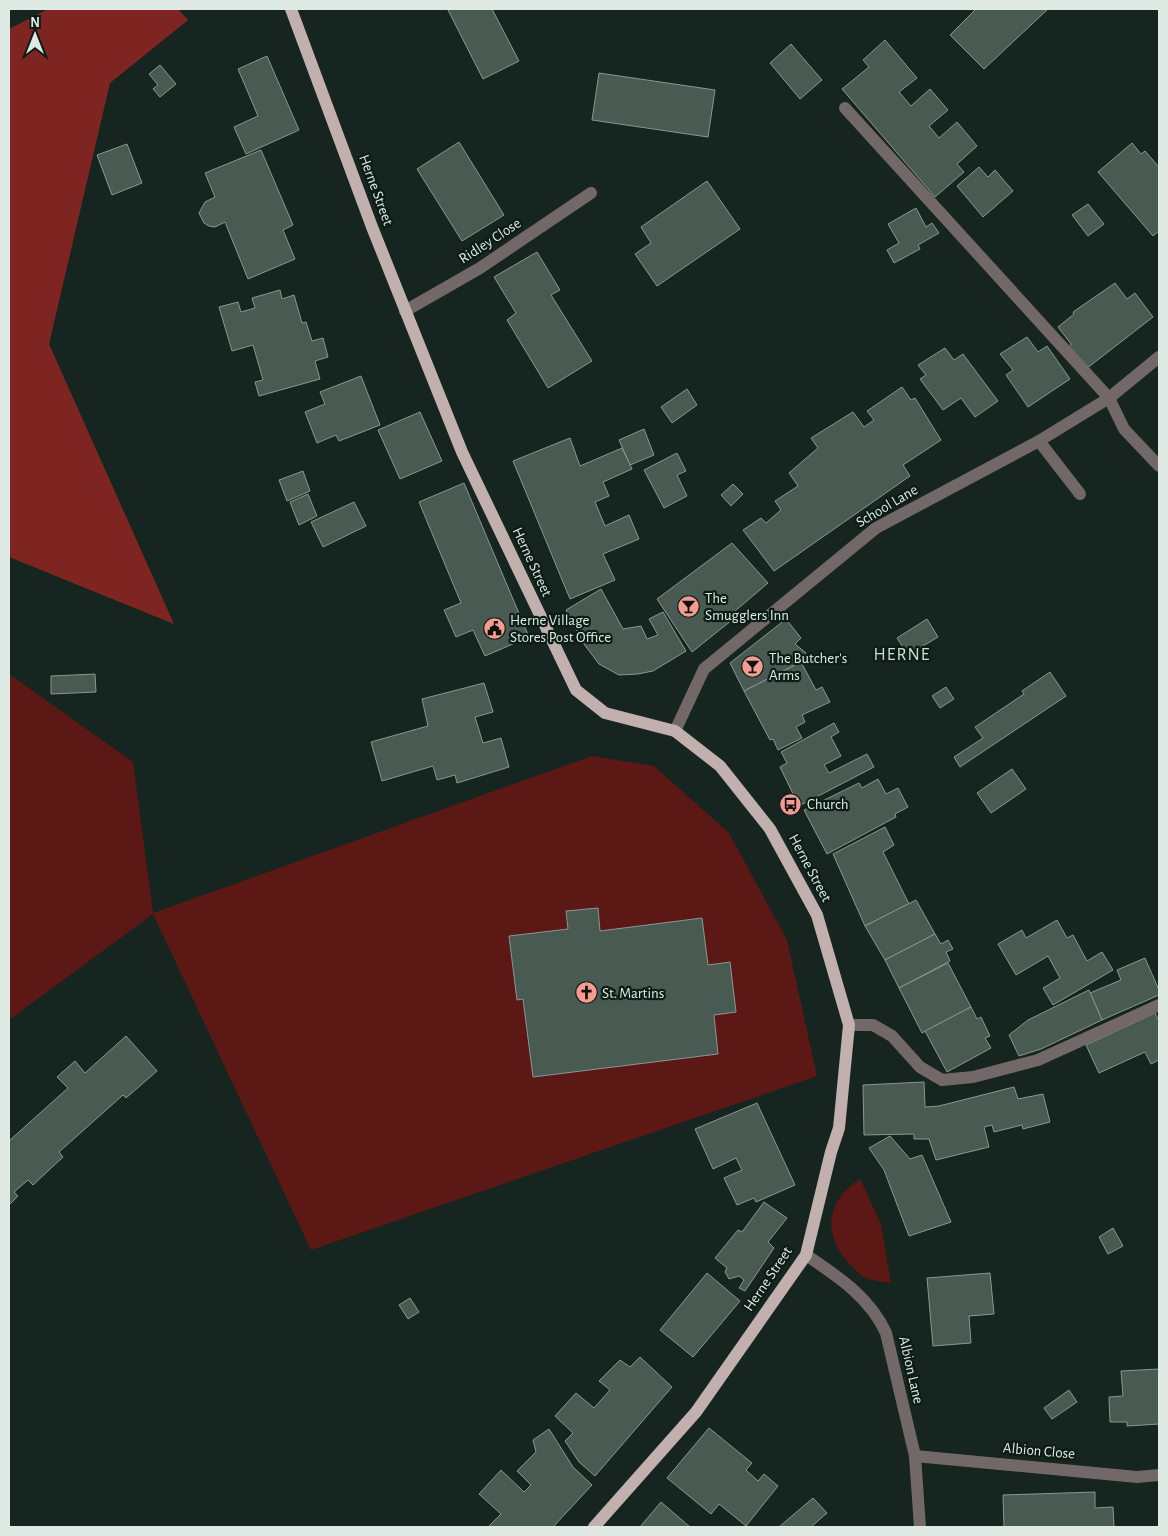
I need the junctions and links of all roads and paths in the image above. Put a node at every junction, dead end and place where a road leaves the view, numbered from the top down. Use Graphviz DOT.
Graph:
graph roads {
  1 [pos="291,9"];
  2 [pos="846,108"];
  3 [pos="591,194"];
  4 [pos="405,311"];
  5 [pos="1159,357"];
  6 [pos="1108,398"];
  7 [pos="1039,441"];
  8 [pos="1159,466"];
  9 [pos="1080,494"];
  10 [pos="675,731"];
  11 [pos="1159,1005"];
  12 [pos="849,1025"];
  13 [pos="806,1255"];
  14 [pos="915,1456"];
  15 [pos="1159,1475"];
  16 [pos="594,1527"];
  17 [pos="920,1527"];
  1 -- 4 [label="main road, Herne Street"];
  2 -- 6 [label="street"];
  3 -- 4 [label="street, Ridley Close"];
  4 -- 10 [label="main road, Herne Street"];
  5 -- 6 [label="street, School Lane"];
  6 -- 7 [label="street, School Lane"];
  6 -- 8 [label="street"];
  7 -- 9 [label="street"];
  7 -- 10 [label="street, School Lane"];
  10 -- 12 [label="main road, Herne Street"];
  11 -- 12 [label="street"];
  12 -- 13 [label="main road, Herne Street"];
  13 -- 14 [label="street, Albion Lane"];
  13 -- 16 [label="main road, Herne Street"];
  14 -- 15 [label="street, Albion Close"];
  14 -- 17 [label="street, Albion Lane"];
}
